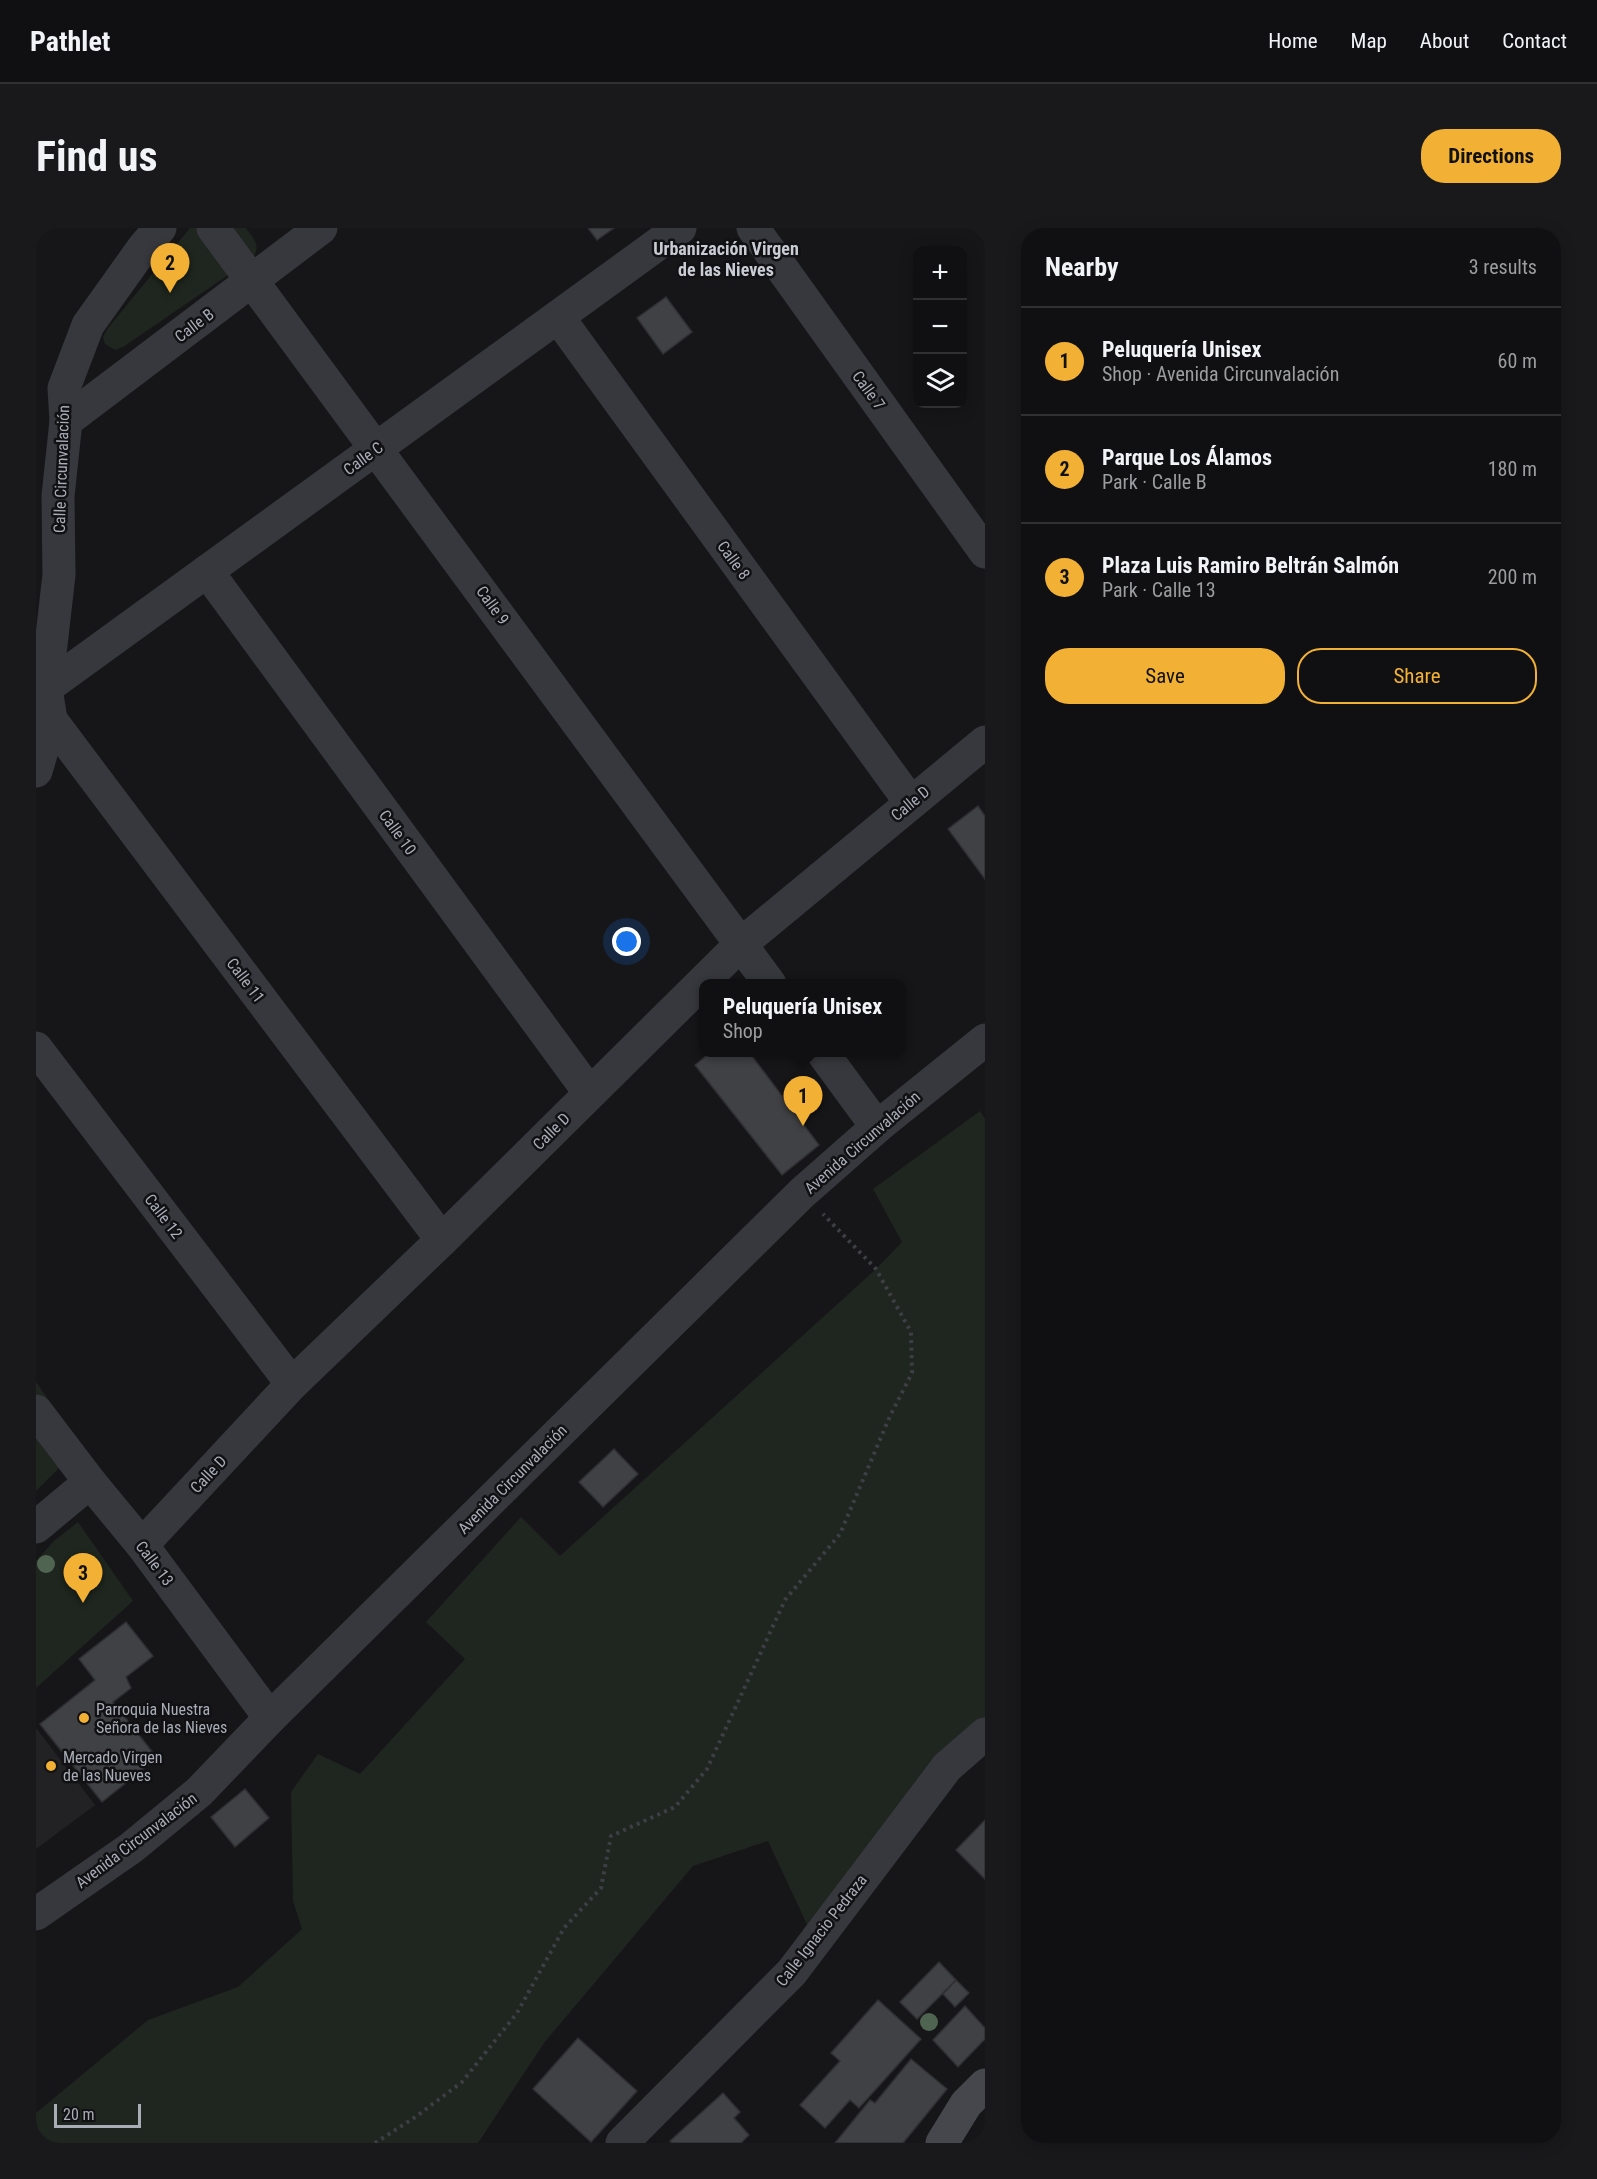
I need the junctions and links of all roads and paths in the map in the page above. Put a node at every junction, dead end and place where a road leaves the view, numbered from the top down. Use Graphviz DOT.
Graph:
graph roads {
  1 [pos="160,228"];
  2 [pos="213,228"];
  3 [pos="321,228"];
  4 [pos="680,228"];
  5 [pos="753,228"];
  6 [pos="252,281"];
  7 [pos="558,317"];
  8 [pos="66,421"];
  9 [pos="377,448"];
  10 [pos="985,552"];
  11 [pos="207,571"];
  12 [pos="46,688"];
  13 [pos="51,720"];
  14 [pos="985,742"];
  15 [pos="36,771"];
  16 [pos="911,803"];
  17 [pos="741,944"];
  18 [pos="705,979"];
  19 [pos="766,979"];
  20 [pos="699,985"];
  21 [pos="985,1040"];
  22 [pos="36,1048"];
  23 [pos="825,1057"];
  24 [pos="590,1092"];
  25 [pos="877,1127"];
  26 [pos="802,1193"];
  27 [pos="442,1240"];
  28 [pos="292,1384"];
  29 [pos="36,1410"];
  30 [pos="90,1482"];
  31 [pos="36,1527"];
  32 [pos="142,1545"];
  33 [pos="270,1718"];
  34 [pos="985,1734"];
  35 [pos="36,1914"];
  36 [pos="976,2095"];
  37 [pos="375,2143"];
  38 [pos="622,2143"];
  39 [pos="942,2143"];
  40 [pos="972,2143"];
  1 -- 8 [label="street, Calle Circunvalación"];
  2 -- 6 [label="street, Calle 9"];
  3 -- 6 [label="street, Calle B"];
  4 -- 7 [label="street, Calle C"];
  5 -- 10 [label="street, Calle 7"];
  6 -- 8 [label="street, Calle B"];
  6 -- 9 [label="street, Calle 9"];
  7 -- 9 [label="street, Calle C"];
  7 -- 16 [label="street, Calle 8"];
  8 -- 12 [label="street, Calle Circunvalación"];
  9 -- 11 [label="street, Calle C"];
  9 -- 17 [label="street, Calle 9"];
  11 -- 12 [label="street, Calle C"];
  11 -- 24 [label="street, Calle 10"];
  12 -- 13 [label="street, Calle Circunvalación"];
  13 -- 15 [label="street, Calle Circunvalación"];
  13 -- 27 [label="street, Calle 11"];
  14 -- 16 [label="street, Calle D"];
  16 -- 17 [label="street, Calle D"];
  17 -- 18 [label="street, Calle D"];
  17 -- 19 [label="street, Calle 9"];
  20 -- 24 [label="street, Calle D"];
  21 -- 25 [label="street, Avenida Circunvalación"];
  22 -- 28 [label="street, Calle 12"];
  23 -- 25 [label="street"];
  24 -- 27 [label="street, Calle D"];
  25 -- 26 [label="street, Avenida Circunvalación"];
  26 -- 33 [label="street, Avenida Circunvalación"];
  26 -- 37 [label="path"];
  27 -- 28 [label="street, Calle D"];
  28 -- 32 [label="street, Calle D"];
  29 -- 30 [label="street, Calle 13"];
  30 -- 31 [label="street"];
  30 -- 32 [label="street, Calle 13"];
  32 -- 33 [label="street, Calle 13"];
  33 -- 35 [label="street, Avenida Circunvalación"];
  34 -- 38 [label="street, Calle Ignacio Pedraza"];
  36 -- 39 [label="main road"];
  36 -- 40 [label="main road"];
}
